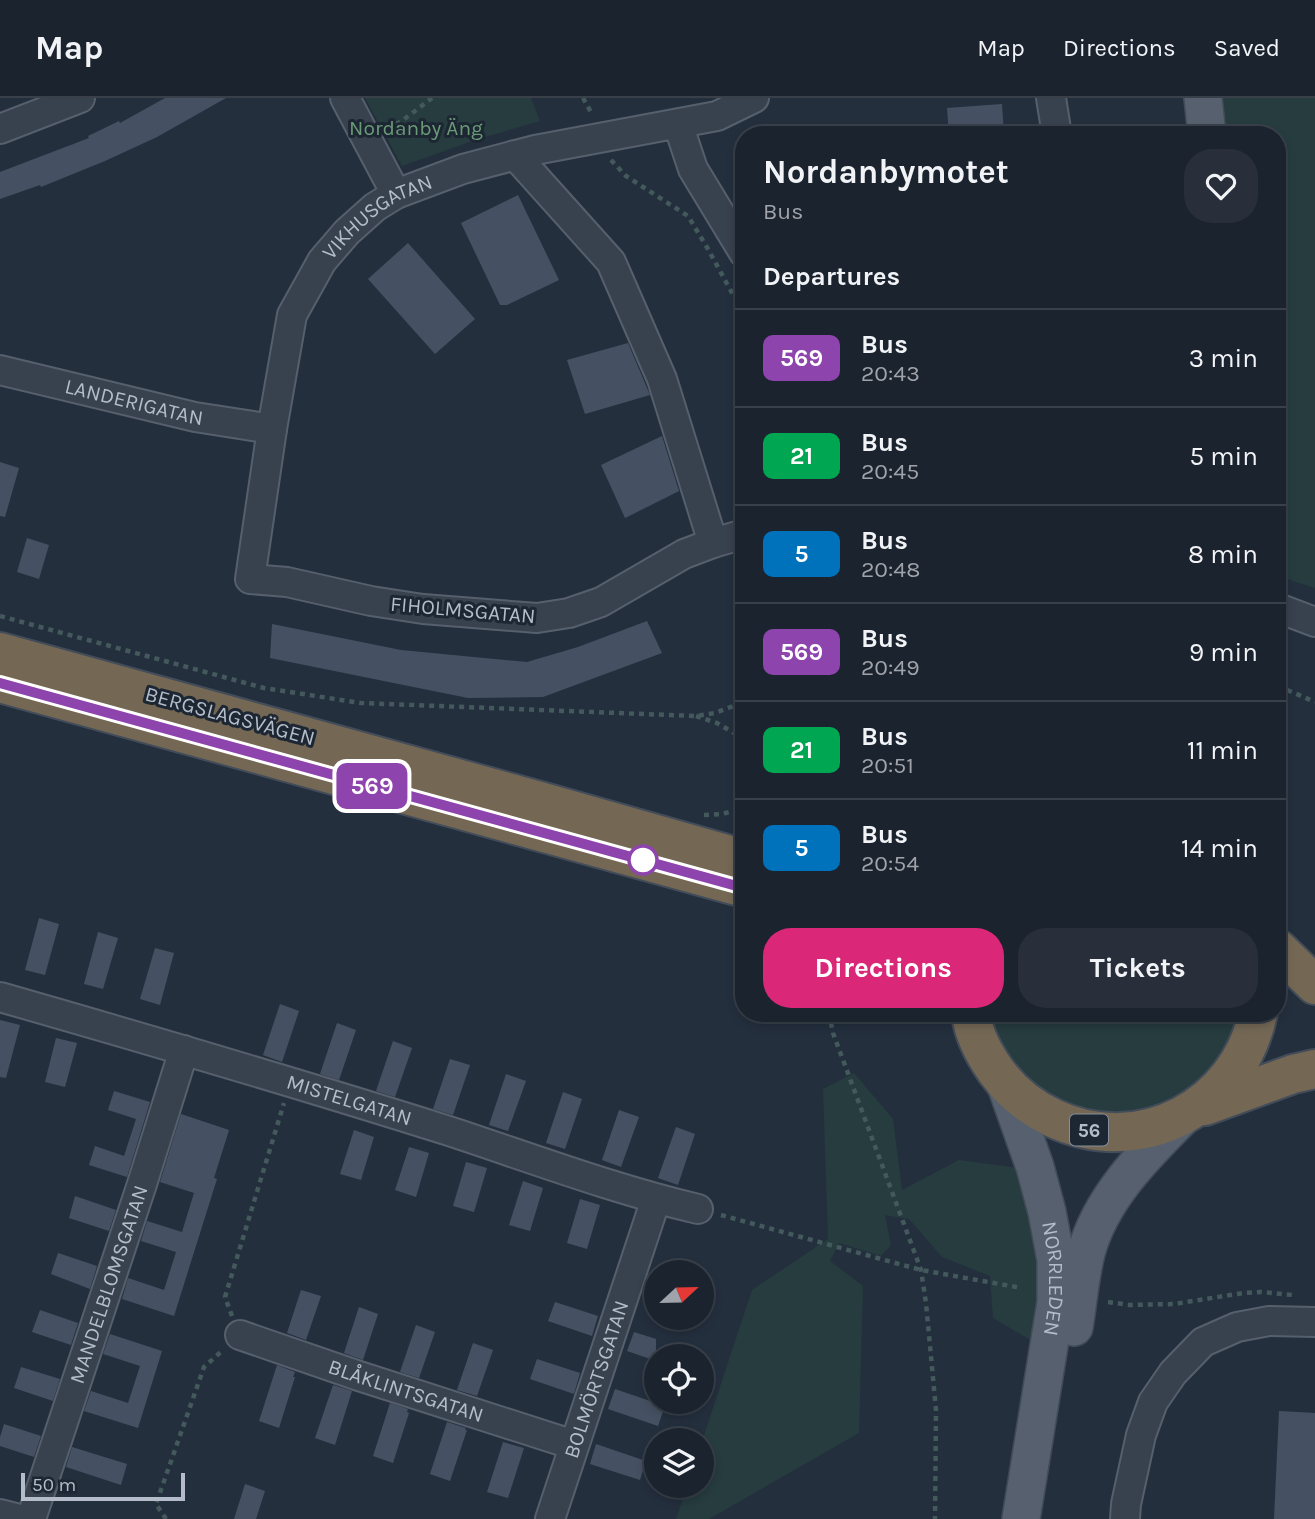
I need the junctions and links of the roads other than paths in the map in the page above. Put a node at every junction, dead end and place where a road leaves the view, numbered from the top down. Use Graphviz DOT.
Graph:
graph roads {
  1 [pos="80,98"];
  2 [pos="345,98"];
  3 [pos="754,98"];
  4 [pos="1051,98"];
  5 [pos="1185,98"];
  6 [pos="1203,98"];
  7 [pos="678,124"];
  8 [pos="1056,126"];
  9 [pos="1187,126"];
  10 [pos="1206,126"];
  11 [pos="0,129"];
  12 [pos="515,155"];
  13 [pos="396,194"];
  14 [pos="735,238"];
  15 [pos="0,370"];
  16 [pos="272,429"];
  17 [pos="735,537"];
  18 [pos="713,543"];
  19 [pos="250,579"];
  20 [pos="1286,611"];
  21 [pos="1315,622"];
  22 [pos="0,652"];
  23 [pos="0,683"];
  24 [pos="735,856"];
  25 [pos="735,886"];
  26 [pos="1286,957"];
  27 [pos="1315,985"];
  28 [pos="0,998"];
  29 [pos="957,1022"];
  30 [pos="974,1022"];
  31 [pos="1256,1022"];
  32 [pos="184,1050"];
  33 [pos="984,1053"];
  34 [pos="1315,1069"];
  35 [pos="1006,1085"];
  36 [pos="1188,1113"];
  37 [pos="656,1199"];
  38 [pos="698,1209"];
  39 [pos="1315,1322"];
  40 [pos="240,1335"];
  41 [pos="574,1445"];
  42 [pos="0,1514"];
  43 [pos="20,1519"];
  44 [pos="31,1519"];
  45 [pos="550,1519"];
  46 [pos="1021,1519"];
  47 [pos="1044,1519"];
  48 [pos="1125,1519"];
  1 -- 11 [label="street"];
  2 -- 13 [label="street"];
  3 -- 7 [label="street, VIKHUSGATAN"];
  4 -- 8 [label="street"];
  5 -- 9 [label="main road"];
  6 -- 10 [label="main road"];
  7 -- 12 [label="street, VIKHUSGATAN"];
  7 -- 14 [label="street"];
  12 -- 13 [label="street, VIKHUSGATAN"];
  12 -- 18 [label="street"];
  13 -- 16 [label="street, VIKHUSGATAN"];
  15 -- 16 [label="street, LANDERIGATAN"];
  16 -- 19 [label="street, VIKHUSGATAN"];
  17 -- 18 [label="street, FIHOLMSGATAN"];
  18 -- 19 [label="street, FIHOLMSGATAN"];
  20 -- 21 [label="street"];
  22 -- 24 [label="highway, BERGSLAGSVÄGEN"];
  23 -- 25 [label="highway, BERGSLAGSVÄGEN"];
  26 -- 27 [label="highway"];
  28 -- 32 [label="street, MISTELGATAN"];
  29 -- 33 [label="highway, 56"];
  30 -- 33 [label="highway, 56"];
  31 -- 36 [label="highway, 56"];
  32 -- 37 [label="street, MISTELGATAN"];
  32 -- 44 [label="street, MANDELBLOMSGATAN"];
  33 -- 35 [label="highway, 56"];
  34 -- 36 [label="highway, 56"];
  35 -- 36 [label="highway, 56"];
  35 -- 46 [label="main road, NORRLEDEN"];
  36 -- 47 [label="main road, NORRLEDEN"];
  37 -- 38 [label="street, MISTELGATAN"];
  37 -- 41 [label="street, BOLMÖRTSGATAN"];
  39 -- 48 [label="street"];
  40 -- 41 [label="street, BLÅKLINTSGATAN"];
  41 -- 45 [label="street, BOLMÖRTSGATAN"];
  42 -- 43 [label="street"];
}
